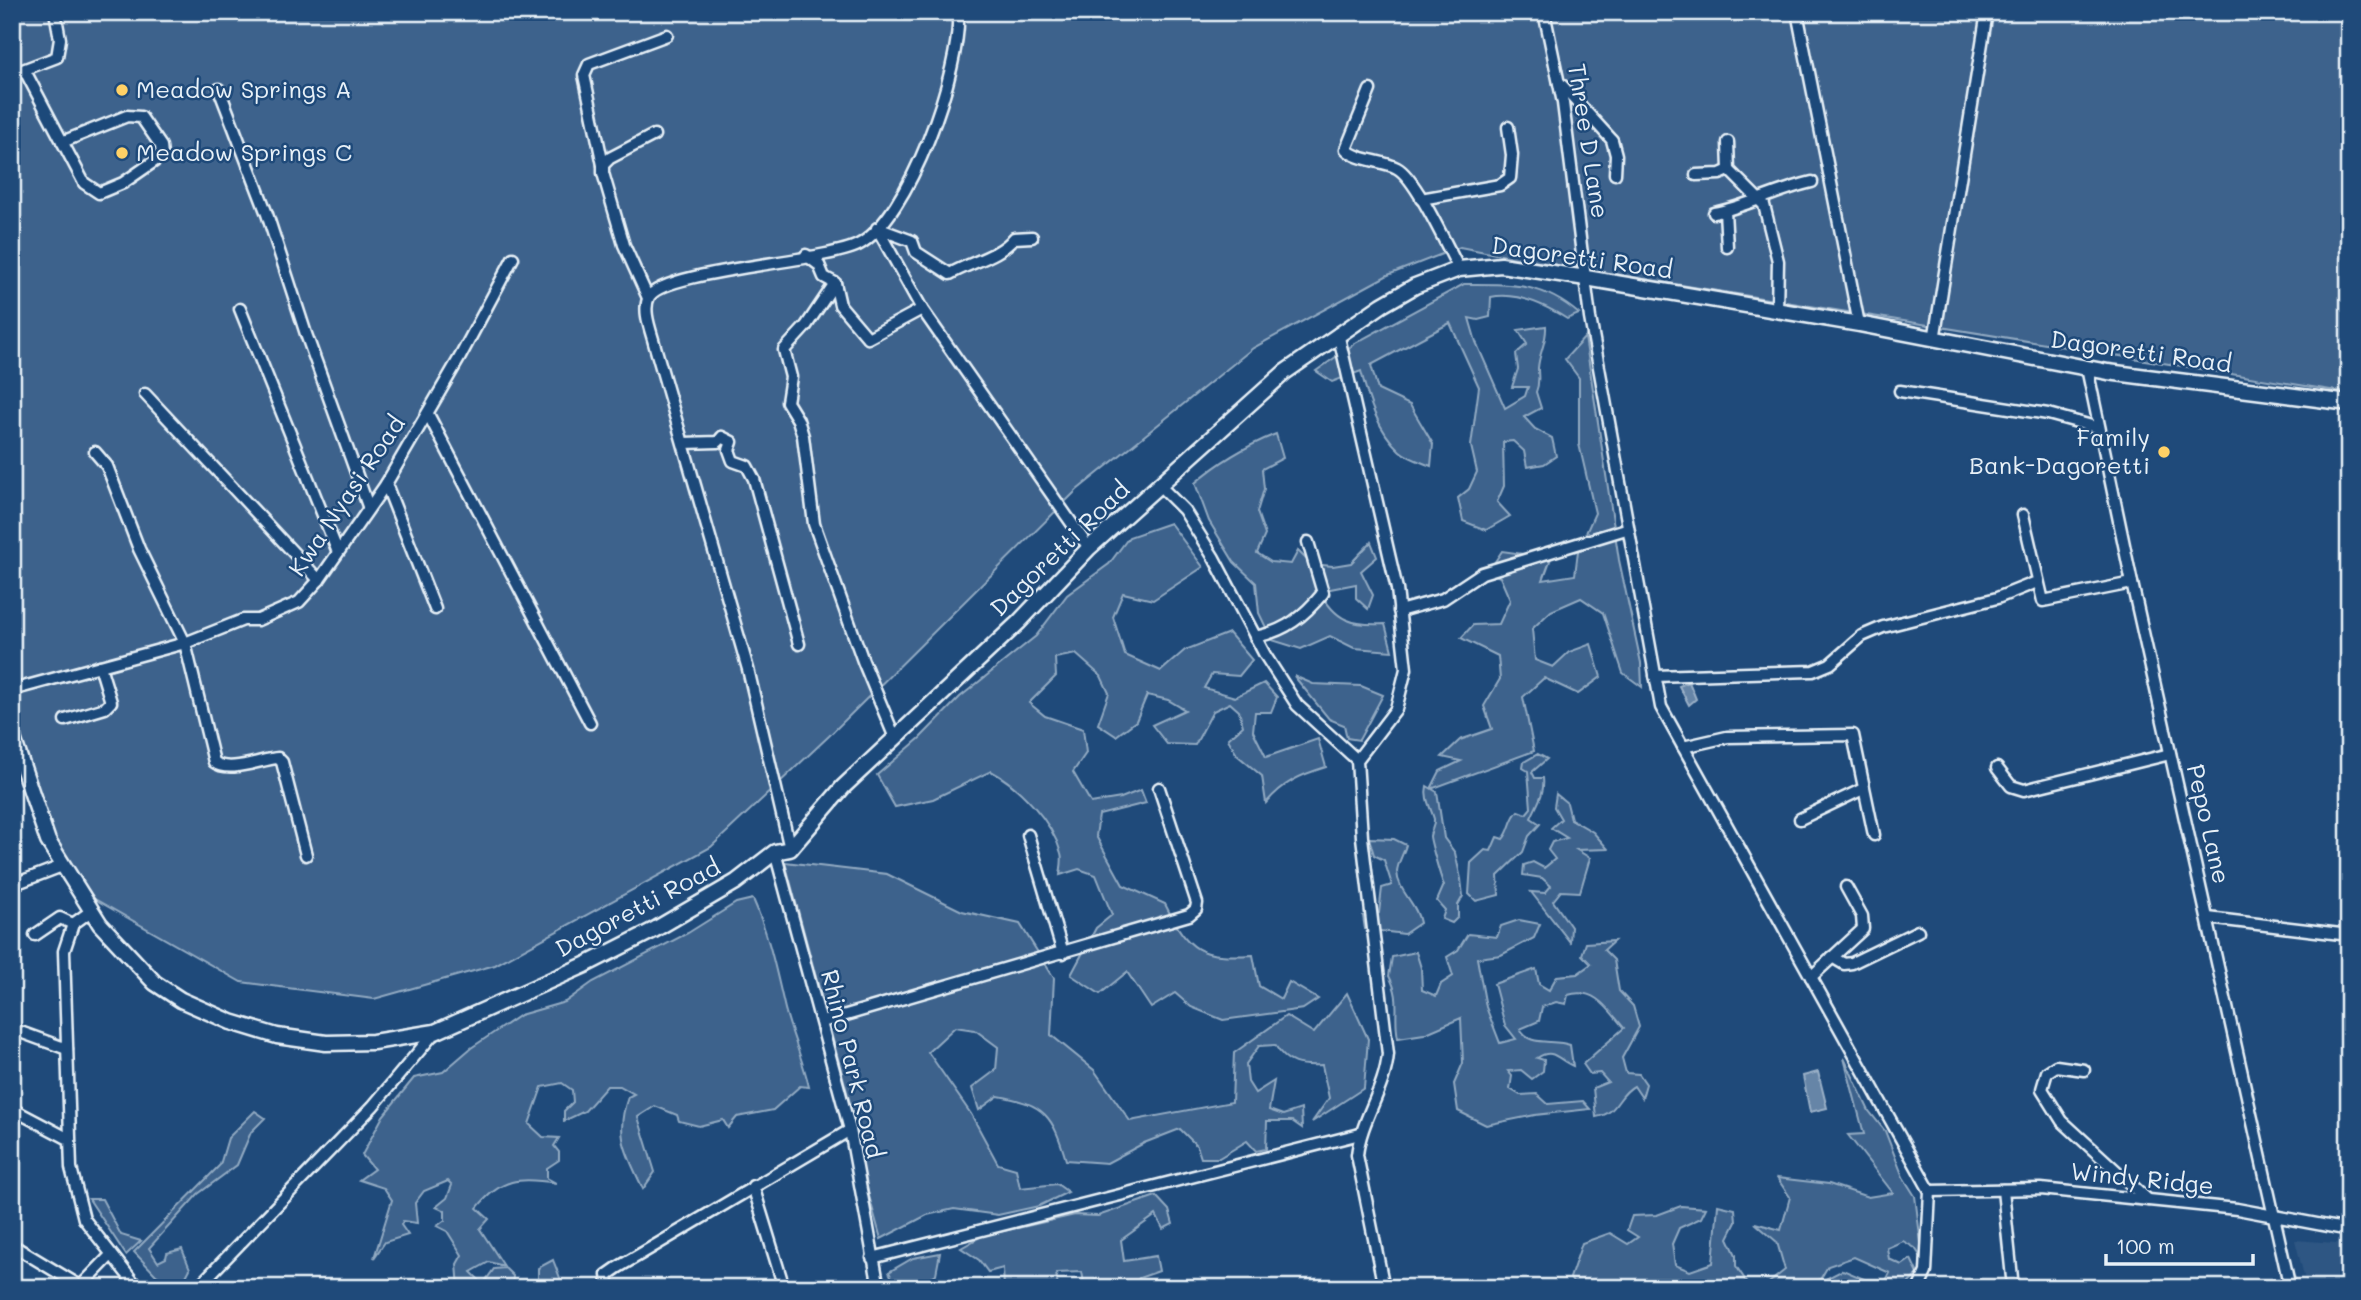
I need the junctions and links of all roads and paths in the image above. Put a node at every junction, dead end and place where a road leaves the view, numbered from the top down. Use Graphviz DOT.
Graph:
graph roads {
  1 [pos="55,12"];
  2 [pos="958,12"];
  3 [pos="1544,12"];
  4 [pos="1797,12"];
  5 [pos="1987,12"];
  6 [pos="667,35"];
  7 [pos="25,71"];
  8 [pos="12,74"];
  9 [pos="1559,82"];
  10 [pos="219,89"];
  11 [pos="1370,90"];
  12 [pos="1508,127"];
  13 [pos="654,135"];
  14 [pos="62,142"];
  15 [pos="1728,142"];
  16 [pos="603,165"];
  17 [pos="1729,170"];
  18 [pos="1615,174"];
  19 [pos="1696,175"];
  20 [pos="1812,182"];
  21 [pos="1421,199"];
  22 [pos="1759,199"];
  23 [pos="1726,211"];
  24 [pos="1714,213"];
  25 [pos="877,228"];
  26 [pos="1032,237"];
  27 [pos="1727,247"];
  28 [pos="806,255"];
  29 [pos="513,258"];
  30 [pos="1459,269"];
  31 [pos="1586,278"];
  32 [pos="835,283"];
  33 [pos="648,298"];
  34 [pos="240,309"];
  35 [pos="922,309"];
  36 [pos="1777,311"];
  37 [pos="1859,324"];
  38 [pos="1338,333"];
  39 [pos="1934,340"];
  40 [pos="2087,368"];
  41 [pos="1900,391"];
  42 [pos="145,394"];
  43 [pos="2349,404"];
  44 [pos="428,414"];
  45 [pos="2099,428"];
  46 [pos="684,443"];
  47 [pos="95,452"];
  48 [pos="386,484"];
  49 [pos="1159,485"];
  50 [pos="368,506"];
  51 [pos="2023,515"];
  52 [pos="1626,529"];
  53 [pos="1308,542"];
  54 [pos="1089,548"];
  55 [pos="337,550"];
  56 [pos="318,580"];
  57 [pos="2037,582"];
  58 [pos="2132,583"];
  59 [pos="435,609"];
  60 [pos="1399,611"];
  61 [pos="1255,637"];
  62 [pos="185,643"];
  63 [pos="799,645"];
  64 [pos="100,666"];
  65 [pos="1655,676"];
  66 [pos="12,690"];
  67 [pos="65,720"];
  68 [pos="590,723"];
  69 [pos="895,738"];
  70 [pos="13,741"];
  71 [pos="1683,747"];
  72 [pos="2170,754"];
  73 [pos="1357,760"];
  74 [pos="1997,768"];
  75 [pos="1160,788"];
  76 [pos="1863,789"];
  77 [pos="1800,820"];
  78 [pos="1028,835"];
  79 [pos="1874,835"];
  80 [pos="782,850"];
  81 [pos="306,855"];
  82 [pos="62,866"];
  83 [pos="12,885"];
  84 [pos="1846,887"];
  85 [pos="91,911"];
  86 [pos="2208,918"];
  87 [pos="73,924"];
  88 [pos="1918,931"];
  89 [pos="35,935"];
  90 [pos="2349,936"];
  91 [pos="1063,953"];
  92 [pos="1832,957"];
  93 [pos="1811,977"];
  94 [pos="822,1022"];
  95 [pos="12,1029"];
  96 [pos="435,1032"];
  97 [pos="66,1049"];
  98 [pos="2084,1070"];
  99 [pos="12,1109"];
  100 [pos="850,1130"];
  101 [pos="1360,1134"];
  102 [pos="69,1139"];
  103 [pos="753,1186"];
  104 [pos="2003,1190"];
  105 [pos="1930,1191"];
  106 [pos="2148,1200"];
  107 [pos="2275,1217"];
  108 [pos="2349,1230"];
  109 [pos="12,1245"];
  110 [pos="111,1255"];
  111 [pos="872,1258"];
  112 [pos="2012,1278"];
  113 [pos="80,1287"];
  114 [pos="138,1288"];
  115 [pos="197,1288"];
  116 [pos="609,1288"];
  117 [pos="780,1288"];
  118 [pos="879,1288"];
  119 [pos="1384,1288"];
  120 [pos="1919,1288"];
  121 [pos="2290,1288"];
  1 -- 7 [label="street"];
  2 -- 25 [label="street"];
  3 -- 9 [label="street, Three D Lane"];
  4 -- 37 [label="street"];
  5 -- 39 [label="street"];
  6 -- 16 [label="street, Rhino Park Road"];
  7 -- 8 [label="street"];
  7 -- 14 [label="street"];
  9 -- 18 [label="street"];
  9 -- 31 [label="street, Three D Lane"];
  10 -- 50 [label="street"];
  11 -- 21 [label="street"];
  12 -- 21 [label="street"];
  13 -- 16 [label="street"];
  14 -- 14 [label="street"];
  15 -- 17 [label="street"];
  16 -- 33 [label="street, Rhino Park Road"];
  17 -- 19 [label="street"];
  17 -- 22 [label="street"];
  20 -- 22 [label="street"];
  21 -- 30 [label="street"];
  22 -- 23 [label="street"];
  22 -- 36 [label="street"];
  23 -- 24 [label="street"];
  23 -- 27 [label="street"];
  25 -- 26 [label="street"];
  25 -- 28 [label="street"];
  25 -- 35 [label="street"];
  28 -- 32 [label="street"];
  28 -- 33 [label="street"];
  29 -- 44 [label="street, Kwa Nyasi Road"];
  30 -- 31 [label="main road, Dagoretti Road"];
  30 -- 38 [label="main road, Dagoretti Road"];
  31 -- 36 [label="main road, Dagoretti Road"];
  31 -- 52 [label="street, Three D Lane"];
  32 -- 35 [label="street"];
  32 -- 69 [label="street"];
  33 -- 46 [label="street, Rhino Park Road"];
  34 -- 55 [label="street"];
  35 -- 54 [label="street"];
  36 -- 37 [label="main road, Dagoretti Road"];
  37 -- 39 [label="main road, Dagoretti Road"];
  38 -- 49 [label="main road, Dagoretti Road"];
  38 -- 60 [label="street"];
  39 -- 40 [label="main road, Dagoretti Road"];
  40 -- 43 [label="main road, Dagoretti Road"];
  40 -- 45 [label="street, Pepo Lane"];
  41 -- 45 [label="street"];
  42 -- 56 [label="street"];
  44 -- 48 [label="street, Kwa Nyasi Road"];
  44 -- 68 [label="street"];
  45 -- 58 [label="street, Pepo Lane"];
  46 -- 63 [label="street"];
  46 -- 80 [label="street, Rhino Park Road"];
  47 -- 62 [label="street"];
  48 -- 50 [label="street, Kwa Nyasi Road"];
  48 -- 59 [label="street"];
  49 -- 54 [label="main road, Dagoretti Road"];
  49 -- 61 [label="street"];
  50 -- 55 [label="street, Kwa Nyasi Road"];
  51 -- 57 [label="street"];
  52 -- 60 [label="street"];
  52 -- 65 [label="street, Three D Lane"];
  53 -- 61 [label="street"];
  54 -- 69 [label="main road, Dagoretti Road"];
  55 -- 56 [label="street, Kwa Nyasi Road"];
  56 -- 62 [label="street, Kwa Nyasi Road"];
  57 -- 58 [label="street"];
  57 -- 65 [label="street"];
  58 -- 72 [label="street, Pepo Lane"];
  60 -- 73 [label="street"];
  61 -- 73 [label="street"];
  62 -- 64 [label="street, Kwa Nyasi Road"];
  62 -- 81 [label="street"];
  64 -- 66 [label="street, Kwa Nyasi Road"];
  64 -- 67 [label="street"];
  65 -- 71 [label="street, Three D Lane"];
  69 -- 80 [label="main road, Dagoretti Road"];
  70 -- 82 [label="main road, Dagoretti Road"];
  71 -- 76 [label="street"];
  71 -- 93 [label="street, Three D Lane"];
  72 -- 74 [label="street"];
  72 -- 86 [label="street, Pepo Lane"];
  73 -- 101 [label="street"];
  75 -- 91 [label="street"];
  76 -- 77 [label="street"];
  76 -- 79 [label="street"];
  78 -- 91 [label="street"];
  80 -- 94 [label="street, Rhino Park Road"];
  80 -- 96 [label="main road, Dagoretti Road"];
  82 -- 83 [label="street"];
  82 -- 85 [label="main road, Dagoretti Road"];
  84 -- 92 [label="street"];
  85 -- 87 [label="street"];
  85 -- 96 [label="main road, Dagoretti Road"];
  86 -- 90 [label="street"];
  86 -- 107 [label="street, Pepo Lane"];
  87 -- 89 [label="street"];
  87 -- 97 [label="street"];
  88 -- 92 [label="street"];
  91 -- 94 [label="street"];
  92 -- 93 [label="street"];
  93 -- 105 [label="street, Three D Lane"];
  94 -- 100 [label="street, Rhino Park Road"];
  95 -- 97 [label="street"];
  96 -- 115 [label="street"];
  97 -- 102 [label="street"];
  98 -- 106 [label="street"];
  99 -- 102 [label="street"];
  100 -- 103 [label="street"];
  100 -- 111 [label="street, Rhino Park Road"];
  101 -- 111 [label="street"];
  101 -- 119 [label="street"];
  102 -- 110 [label="street"];
  103 -- 116 [label="street"];
  103 -- 117 [label="street"];
  104 -- 105 [label="street, Windy Ridge"];
  104 -- 106 [label="street, Windy Ridge"];
  104 -- 112 [label="street"];
  105 -- 120 [label="street"];
  106 -- 107 [label="street, Windy Ridge"];
  107 -- 108 [label="street, Windy Ridge"];
  107 -- 121 [label="street, Pepo Lane"];
  109 -- 113 [label="street"];
  110 -- 113 [label="street"];
  110 -- 114 [label="street"];
  111 -- 118 [label="street, Rhino Park Road"];
}
